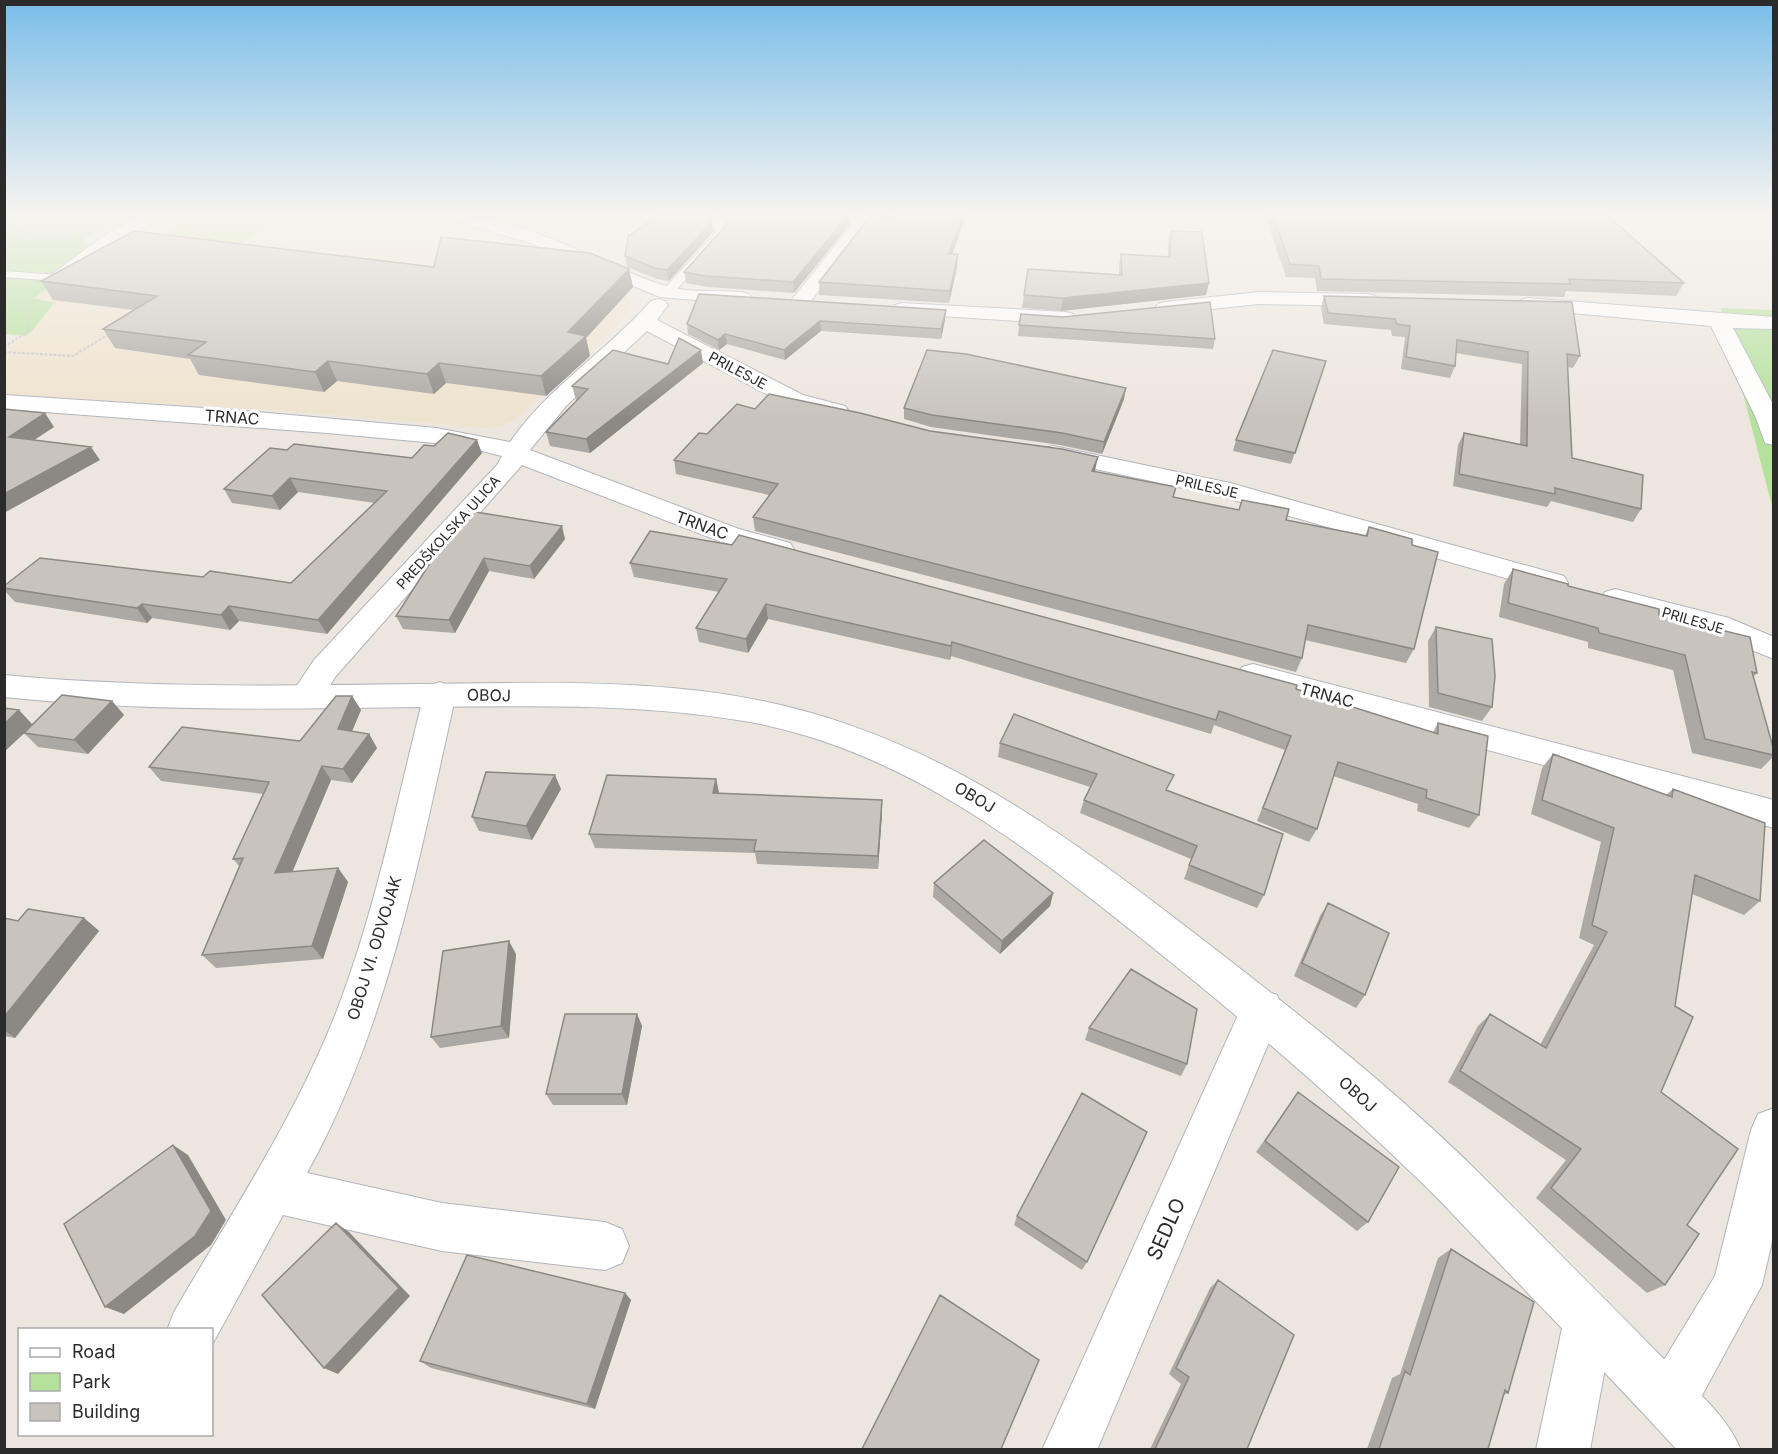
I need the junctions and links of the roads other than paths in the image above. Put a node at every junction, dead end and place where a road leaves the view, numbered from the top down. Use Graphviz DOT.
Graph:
graph roads {
  1 [pos="640,283"];
  2 [pos="676,283"];
  3 [pos="815,283"];
  4 [pos="666,294"];
  5 [pos="1387,301"];
  6 [pos="800,302"];
  7 [pos="824,304"];
  8 [pos="1503,304"];
  9 [pos="883,307"];
  10 [pos="1143,310"];
  11 [pos="1084,316"];
  12 [pos="645,322"];
  13 [pos="1720,323"];
  14 [pos="1773,323"];
  15 [pos="4,402"];
  16 [pos="862,418"];
  17 [pos="1773,438"];
  18 [pos="1025,449"];
  19 [pos="515,450"];
  20 [pos="809,557"];
  21 [pos="1773,649"];
  22 [pos="1222,667"];
  23 [pos="4,686"];
  24 [pos="440,694"];
  25 [pos="306,696"];
  26 [pos="1773,814"];
  27 [pos="1262,1009"];
  28 [pos="1773,1130"];
  29 [pos="272,1189"];
  30 [pos="605,1246"];
  31 [pos="1589,1319"];
  32 [pos="193,1328"];
  33 [pos="1669,1402"];
  34 [pos="1070,1449"];
  35 [pos="1563,1449"];
  36 [pos="1714,1449"];
  1 -- 4 [label="street"];
  2 -- 4 [label="lane"];
  3 -- 6 [label="street"];
  4 -- 6 [label="street"];
  4 -- 12 [label="street, PREDŠKOLSKA ULICA"];
  5 -- 10 [label="street"];
  6 -- 7 [label="street"];
  8 -- 13 [label="street"];
  9 -- 11 [label="street"];
  12 -- 16 [label="street, PRILESJE"];
  12 -- 19 [label="street, PREDŠKOLSKA ULICA"];
  13 -- 14 [label="street"];
  13 -- 17 [label="street"];
  15 -- 19 [label="street, TRNAC"];
  18 -- 21 [label="street, PRILESJE"];
  19 -- 20 [label="street, TRNAC"];
  19 -- 25 [label="street, PREDŠKOLSKA ULICA"];
  22 -- 26 [label="street, TRNAC"];
  23 -- 25 [label="street, OBOJ"];
  24 -- 25 [label="street, OBOJ"];
  24 -- 27 [label="street, OBOJ"];
  24 -- 29 [label="street, OBOJ VI. ODVOJAK"];
  27 -- 31 [label="street, OBOJ"];
  27 -- 34 [label="street, SEDLO"];
  28 -- 33 [label="street"];
  29 -- 30 [label="street"];
  29 -- 32 [label="street, OBOJ VI. ODVOJAK"];
  31 -- 33 [label="street, OBOJ"];
  31 -- 35 [label="street"];
  33 -- 36 [label="street, OBOJ"];
}
